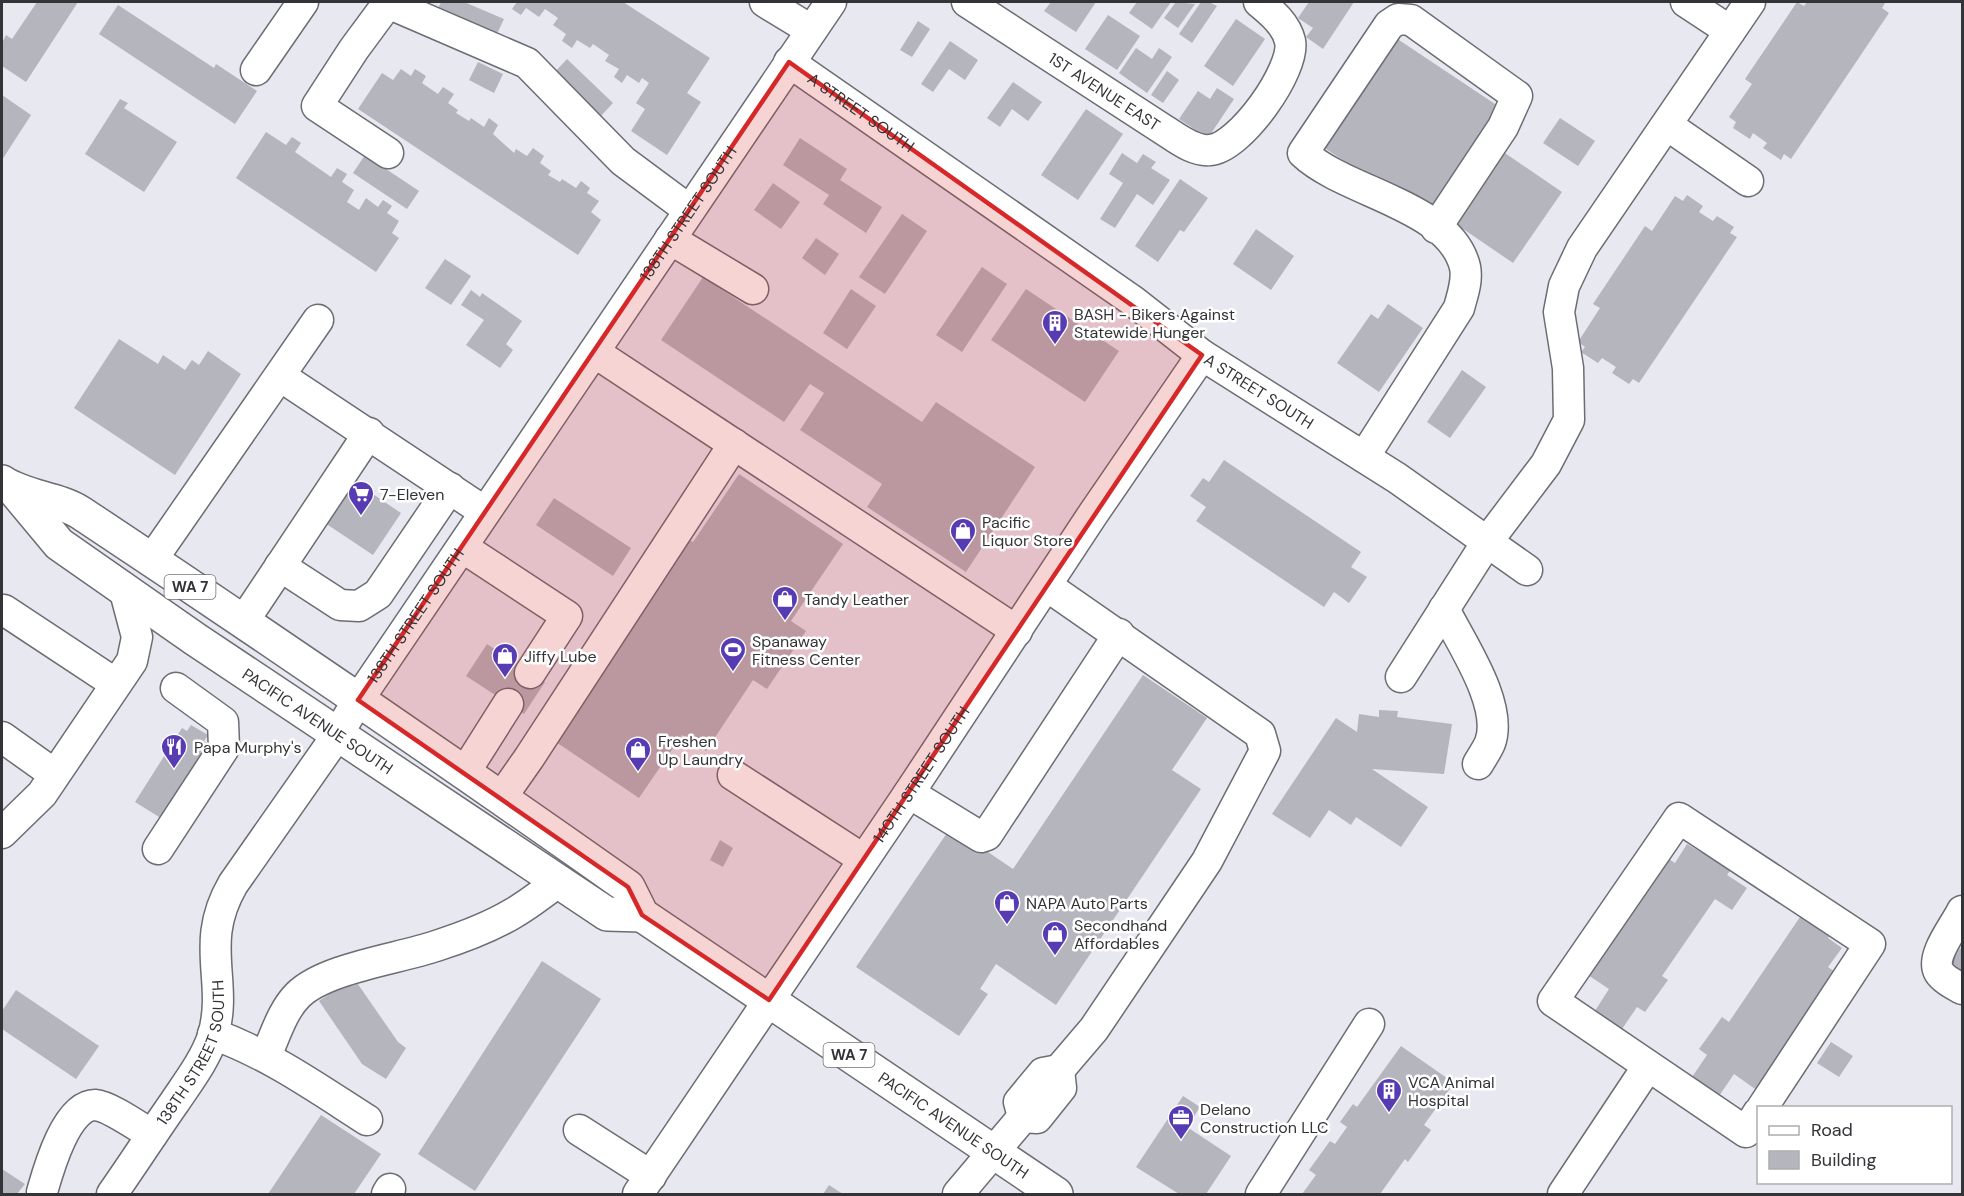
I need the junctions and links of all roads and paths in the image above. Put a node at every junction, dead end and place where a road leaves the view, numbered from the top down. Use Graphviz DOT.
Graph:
graph roads {
  1 [pos="303,2"];
  2 [pos="765,2"];
  3 [pos="831,2"];
  4 [pos="966,2"];
  5 [pos="1259,2"];
  6 [pos="1686,2"];
  7 [pos="1750,2"];
  8 [pos="811,30"];
  9 [pos="1730,31"];
  10 [pos="789,62"];
  11 [pos="256,70"];
  12 [pos="1667,125"];
  13 [pos="388,153"];
  14 [pos="1749,181"];
  15 [pos="689,210"];
  16 [pos="1436,228"];
  17 [pos="670,239"];
  18 [pos="753,289"];
  19 [pos="318,320"];
  20 [pos="594,352"];
  21 [pos="1202,355"];
  22 [pos="279,376"];
  23 [pos="369,433"];
  24 [pos="734,444"];
  25 [pos="1364,457"];
  26 [pos="8,486"];
  27 [pos="450,488"];
  28 [pos="485,512"];
  29 [pos="1487,542"];
  30 [pos="462,547"];
  31 [pos="150,561"];
  32 [pos="280,566"];
  33 [pos="1527,570"];
  34 [pos="1047,586"];
  35 [pos="124,588"];
  36 [pos="1444,609"];
  37 [pos="4,610"];
  38 [pos="243,622"];
  39 [pos="1017,631"];
  40 [pos="1119,634"];
  41 [pos="530,672"];
  42 [pos="1401,677"];
  43 [pos="116,684"];
  44 [pos="176,688"];
  45 [pos="358,700"];
  46 [pos="508,704"];
  47 [pos="338,734"];
  48 [pos="2,737"];
  49 [pos="1478,764"];
  50 [pos="465,772"];
  51 [pos="54,774"];
  52 [pos="733,775"];
  53 [pos="909,793"];
  54 [pos="501,798"];
  55 [pos="2,833"];
  56 [pos="158,849"];
  57 [pos="863,859"];
  58 [pos="558,882"];
  59 [pos="1962,911"];
  60 [pos="642,915"];
  61 [pos="1962,989"];
  62 [pos="769,1000"];
  63 [pos="1369,1024"];
  64 [pos="213,1034"];
  65 [pos="266,1056"];
  66 [pos="1648,1066"];
  67 [pos="1763,1106"];
  68 [pos="1757,1115"];
  69 [pos="367,1120"];
  70 [pos="579,1130"];
  71 [pos="152,1135"];
  72 [pos="993,1154"];
  73 [pos="644,1185"];
  74 [pos="42,1194"];
  75 [pos="112,1194"];
  76 [pos="958,1194"];
  77 [pos="1056,1194"];
  78 [pos="1261,1194"];
  79 [pos="1563,1194"];
  1 -- 11 [label="street"];
  2 -- 8 [label="street"];
  3 -- 8 [label="street, 138TH STREET SOUTH"];
  4 -- 5 [label="street, 1ST AVENUE EAST"];
  6 -- 9 [label="street"];
  7 -- 9 [label="street"];
  8 -- 10 [label="street, 138TH STREET SOUTH"];
  9 -- 12 [label="street"];
  10 -- 15 [label="street, 138TH STREET SOUTH"];
  10 -- 21 [label="street, A STREET SOUTH"];
  12 -- 14 [label="street"];
  12 -- 29 [label="street"];
  13 -- 15 [label="street"];
  15 -- 17 [label="street, 138TH STREET SOUTH"];
  16 -- 16 [label="street"];
  16 -- 25 [label="street"];
  17 -- 18 [label="street"];
  17 -- 20 [label="street, 138TH STREET SOUTH"];
  19 -- 22 [label="street"];
  20 -- 24 [label="street"];
  20 -- 28 [label="street, 138TH STREET SOUTH"];
  21 -- 25 [label="street, A STREET SOUTH"];
  21 -- 34 [label="street, 140TH STREET SOUTH"];
  22 -- 23 [label="street"];
  22 -- 31 [label="street"];
  23 -- 27 [label="street"];
  23 -- 32 [label="street"];
  24 -- 39 [label="street"];
  24 -- 54 [label="street"];
  25 -- 29 [label="street, A STREET SOUTH"];
  26 -- 31 [label="main road, PACIFIC AVENUE SOUTH / WA 7"];
  26 -- 35 [label="main road, PACIFIC AVENUE SOUTH / WA 7"];
  27 -- 28 [label="street"];
  27 -- 32 [label="street"];
  28 -- 30 [label="street, 138TH STREET SOUTH"];
  29 -- 33 [label="street, A STREET SOUTH"];
  29 -- 36 [label="street"];
  30 -- 41 [label="street"];
  30 -- 45 [label="street, 138TH STREET SOUTH"];
  31 -- 38 [label="main road, PACIFIC AVENUE SOUTH / WA 7"];
  32 -- 38 [label="street"];
  34 -- 39 [label="street, 140TH STREET SOUTH"];
  34 -- 40 [label="street"];
  35 -- 43 [label="street"];
  35 -- 47 [label="main road, PACIFIC AVENUE SOUTH / WA 7"];
  36 -- 42 [label="street"];
  36 -- 49 [label="street"];
  37 -- 43 [label="street"];
  38 -- 45 [label="main road, PACIFIC AVENUE SOUTH / WA 7"];
  39 -- 53 [label="street, 140TH STREET SOUTH"];
  40 -- 53 [label="street"];
  40 -- 72 [label="street"];
  43 -- 51 [label="street"];
  44 -- 56 [label="street"];
  45 -- 47 [label="street, 138TH STREET SOUTH"];
  45 -- 50 [label="main road, PACIFIC AVENUE SOUTH / WA 7"];
  46 -- 50 [label="street"];
  47 -- 58 [label="main road, PACIFIC AVENUE SOUTH / WA 7"];
  47 -- 64 [label="street, 138TH STREET SOUTH"];
  48 -- 51 [label="street"];
  50 -- 54 [label="main road, PACIFIC AVENUE SOUTH / WA 7"];
  51 -- 55 [label="street"];
  52 -- 57 [label="street"];
  53 -- 57 [label="street, 140TH STREET SOUTH"];
  54 -- 60 [label="main road, PACIFIC AVENUE SOUTH / WA 7"];
  57 -- 62 [label="street, 140TH STREET SOUTH"];
  58 -- 60 [label="main road, PACIFIC AVENUE SOUTH / WA 7"];
  58 -- 65 [label="street"];
  59 -- 61 [label="street"];
  60 -- 62 [label="main road, PACIFIC AVENUE SOUTH / WA 7"];
  62 -- 72 [label="main road, PACIFIC AVENUE SOUTH / WA 7"];
  62 -- 73 [label="street, 140TH STREET SOUTH"];
  63 -- 78 [label="street"];
  64 -- 65 [label="street"];
  64 -- 71 [label="street, 138TH STREET SOUTH"];
  65 -- 69 [label="street"];
  66 -- 67 [label="street"];
  66 -- 68 [label="street"];
  66 -- 79 [label="street"];
  70 -- 73 [label="street"];
  71 -- 74 [label="street"];
  71 -- 75 [label="street, 138TH STREET SOUTH"];
  72 -- 76 [label="street"];
  72 -- 77 [label="main road, PACIFIC AVENUE SOUTH / WA 7"];
}
